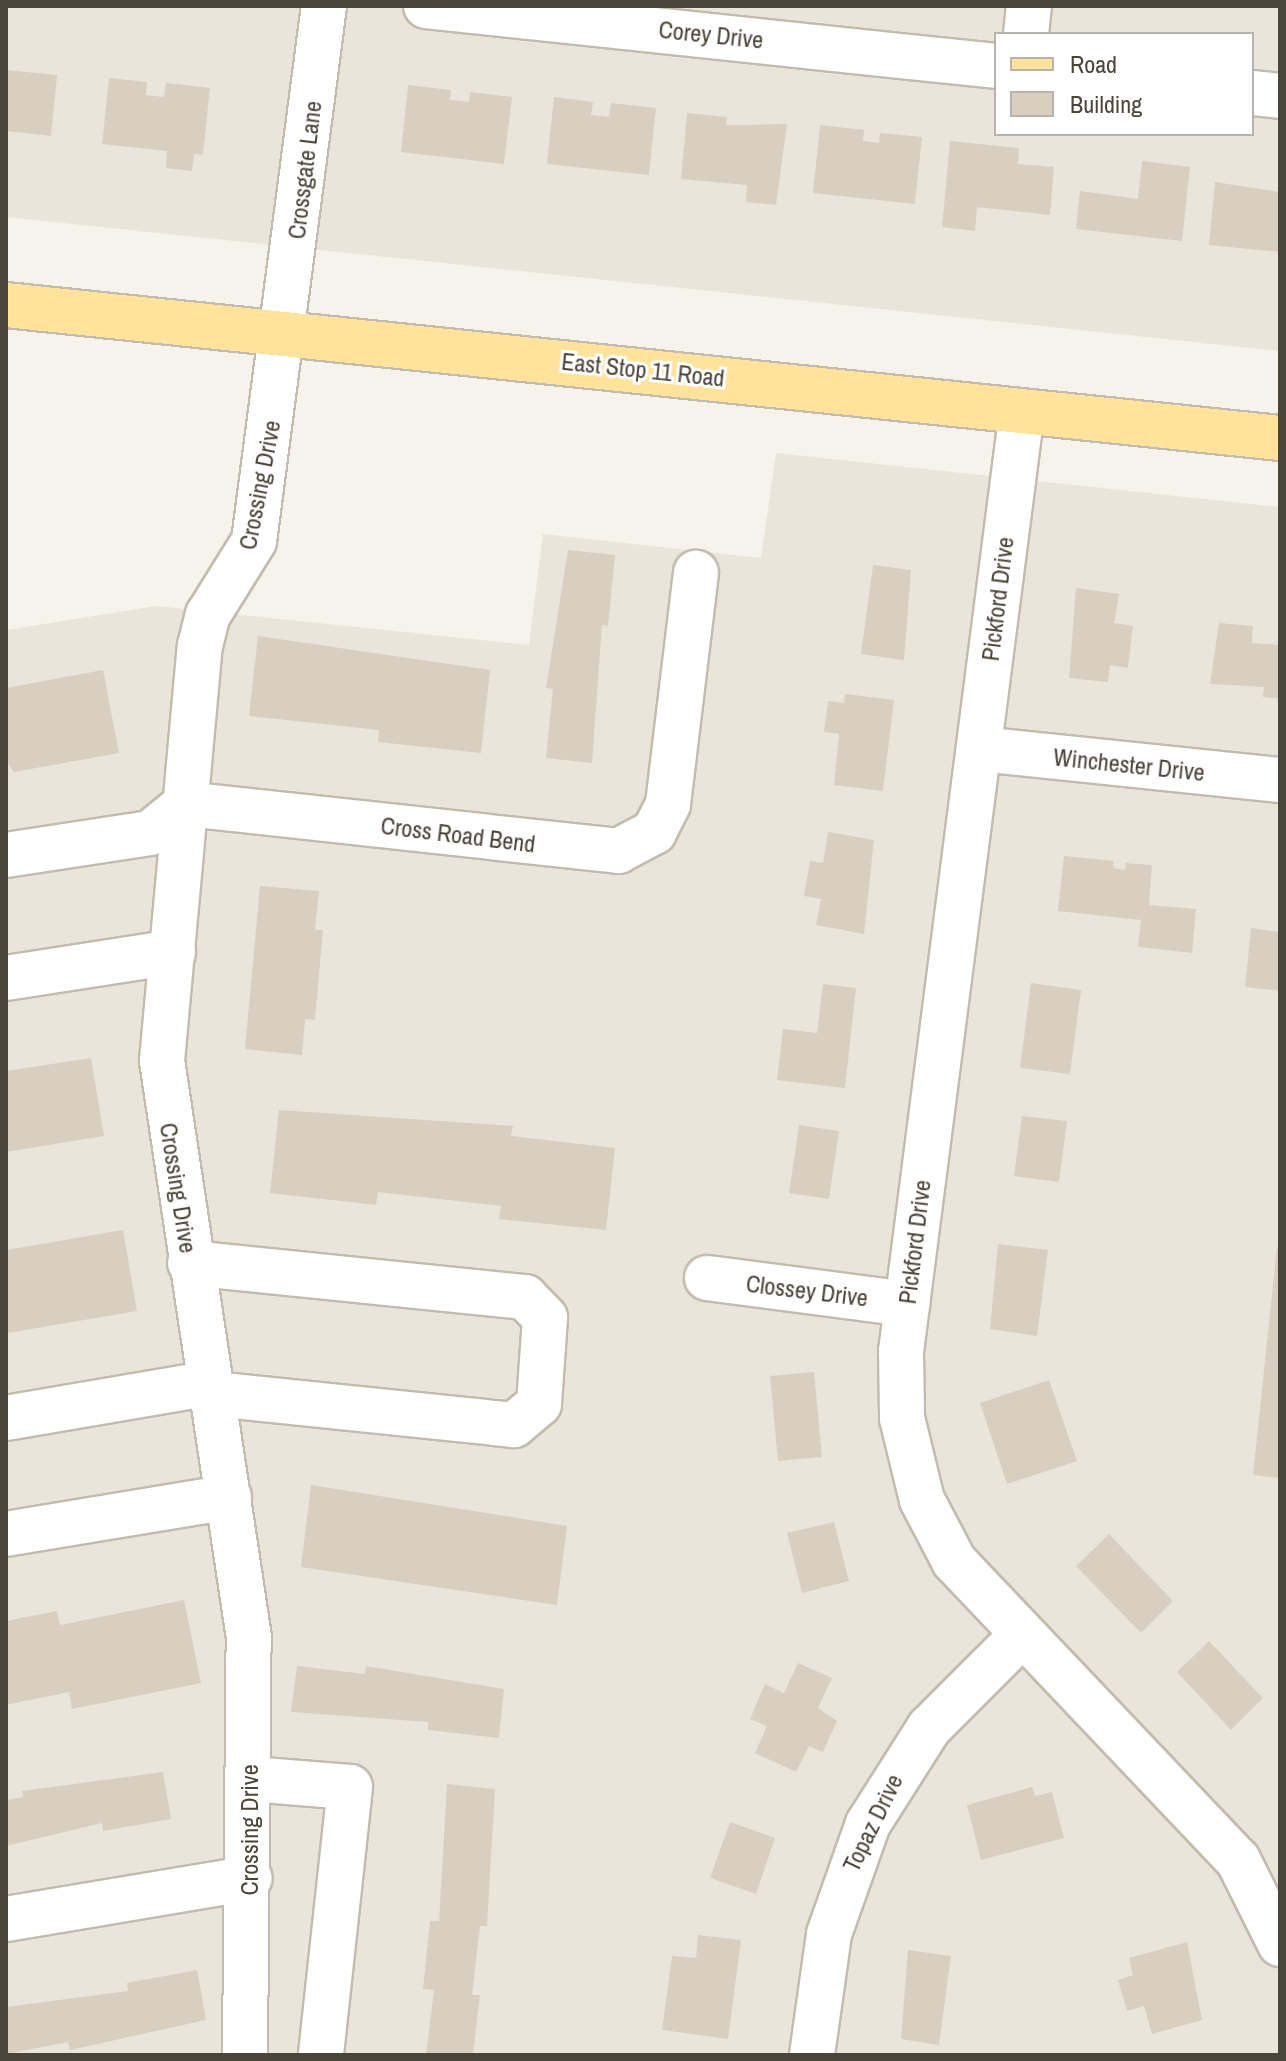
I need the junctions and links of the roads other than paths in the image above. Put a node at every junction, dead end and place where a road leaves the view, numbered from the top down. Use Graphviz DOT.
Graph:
graph roads {
  1 [pos="324,6"];
  2 [pos="426,6"];
  3 [pos="1029,6"];
  4 [pos="1026,32"];
  5 [pos="994,66"];
  6 [pos="1254,93"];
  7 [pos="1280,96"];
  8 [pos="6,305"];
  9 [pos="285,334"];
  10 [pos="1022,411"];
  11 [pos="1280,438"];
  12 [pos="696,573"];
  13 [pos="979,749"];
  14 [pos="1280,780"];
  15 [pos="186,804"];
  16 [pos="6,855"];
  17 [pos="173,952"];
  18 [pos="6,978"];
  19 [pos="190,1263"];
  20 [pos="707,1278"];
  21 [pos="907,1304"];
  22 [pos="212,1388"];
  23 [pos="6,1418"];
  24 [pos="229,1497"];
  25 [pos="6,1534"];
  26 [pos="1021,1636"];
  27 [pos="250,1779"];
  28 [pos="250,1878"];
  29 [pos="6,1919"];
  30 [pos="1280,1944"];
  31 [pos="245,2055"];
  32 [pos="321,2055"];
  33 [pos="812,2055"];
  1 -- 9 [label="street, Crossgate Lane"];
  2 -- 5 [label="street, Corey Drive"];
  3 -- 4 [label="street"];
  6 -- 7 [label="street"];
  8 -- 9 [label="main road, East Stop 11 Road"];
  9 -- 10 [label="main road, East Stop 11 Road"];
  9 -- 15 [label="street, Crossing Drive"];
  10 -- 11 [label="main road, East Stop 11 Road"];
  10 -- 13 [label="street, Pickford Drive"];
  12 -- 15 [label="street, Cross Road Bend"];
  13 -- 14 [label="street, Winchester Drive"];
  13 -- 21 [label="street, Pickford Drive"];
  15 -- 16 [label="street"];
  15 -- 17 [label="street, Crossing Drive"];
  17 -- 18 [label="street"];
  17 -- 19 [label="street, Crossing Drive"];
  19 -- 22 [label="street, Crossing Drive"];
  19 -- 22 [label="street"];
  20 -- 21 [label="street, Clossey Drive"];
  21 -- 26 [label="street, Pickford Drive"];
  22 -- 23 [label="street"];
  22 -- 24 [label="street, Crossing Drive"];
  24 -- 25 [label="street"];
  24 -- 27 [label="street, Crossing Drive"];
  26 -- 30 [label="street, Pickford Drive"];
  26 -- 33 [label="street, Topaz Drive"];
  27 -- 28 [label="street, Crossing Drive"];
  27 -- 32 [label="street"];
  28 -- 29 [label="street"];
  28 -- 31 [label="street, Crossing Drive"];
}
